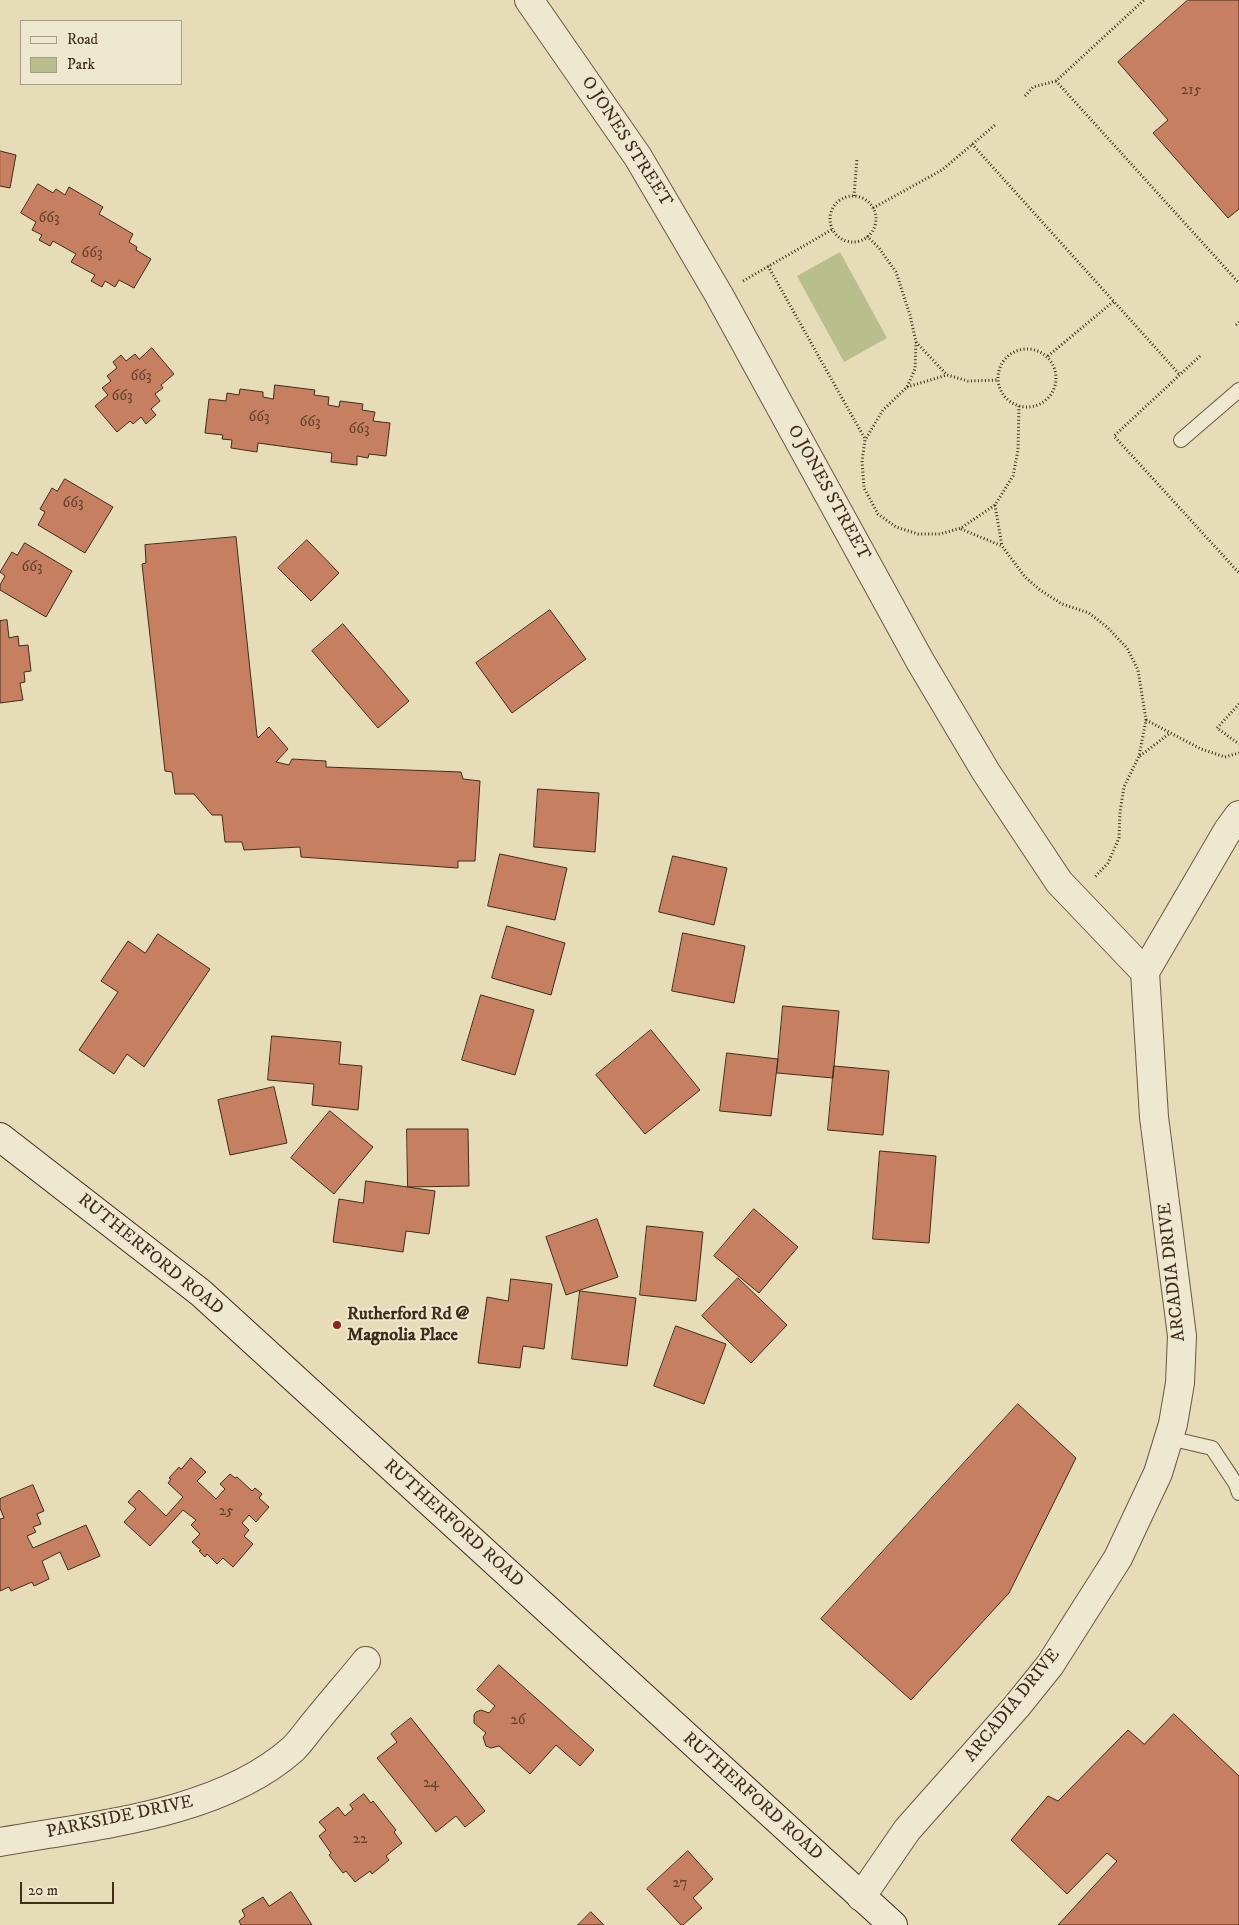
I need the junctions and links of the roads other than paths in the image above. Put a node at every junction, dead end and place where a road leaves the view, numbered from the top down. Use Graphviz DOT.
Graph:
graph roads {
  1 [pos="529,0"];
  2 [pos="1239,390"];
  3 [pos="1181,440"];
  4 [pos="1239,815"];
  5 [pos="1144,972"];
  6 [pos="0,1137"];
  7 [pos="1168,1438"];
  8 [pos="1239,1493"];
  9 [pos="366,1661"];
  10 [pos="0,1842"];
  11 [pos="861,1897"];
  12 [pos="893,1925"];
  1 -- 5 [label="street, O JONES STREET"];
  2 -- 3 [label="lane"];
  4 -- 5 [label="street"];
  5 -- 7 [label="street, ARCADIA DRIVE"];
  6 -- 11 [label="street, RUTHERFORD ROAD"];
  7 -- 8 [label="lane"];
  7 -- 11 [label="street, ARCADIA DRIVE"];
  9 -- 10 [label="street, PARKSIDE DRIVE"];
  11 -- 12 [label="street, RUTHERFORD ROAD"];
}
